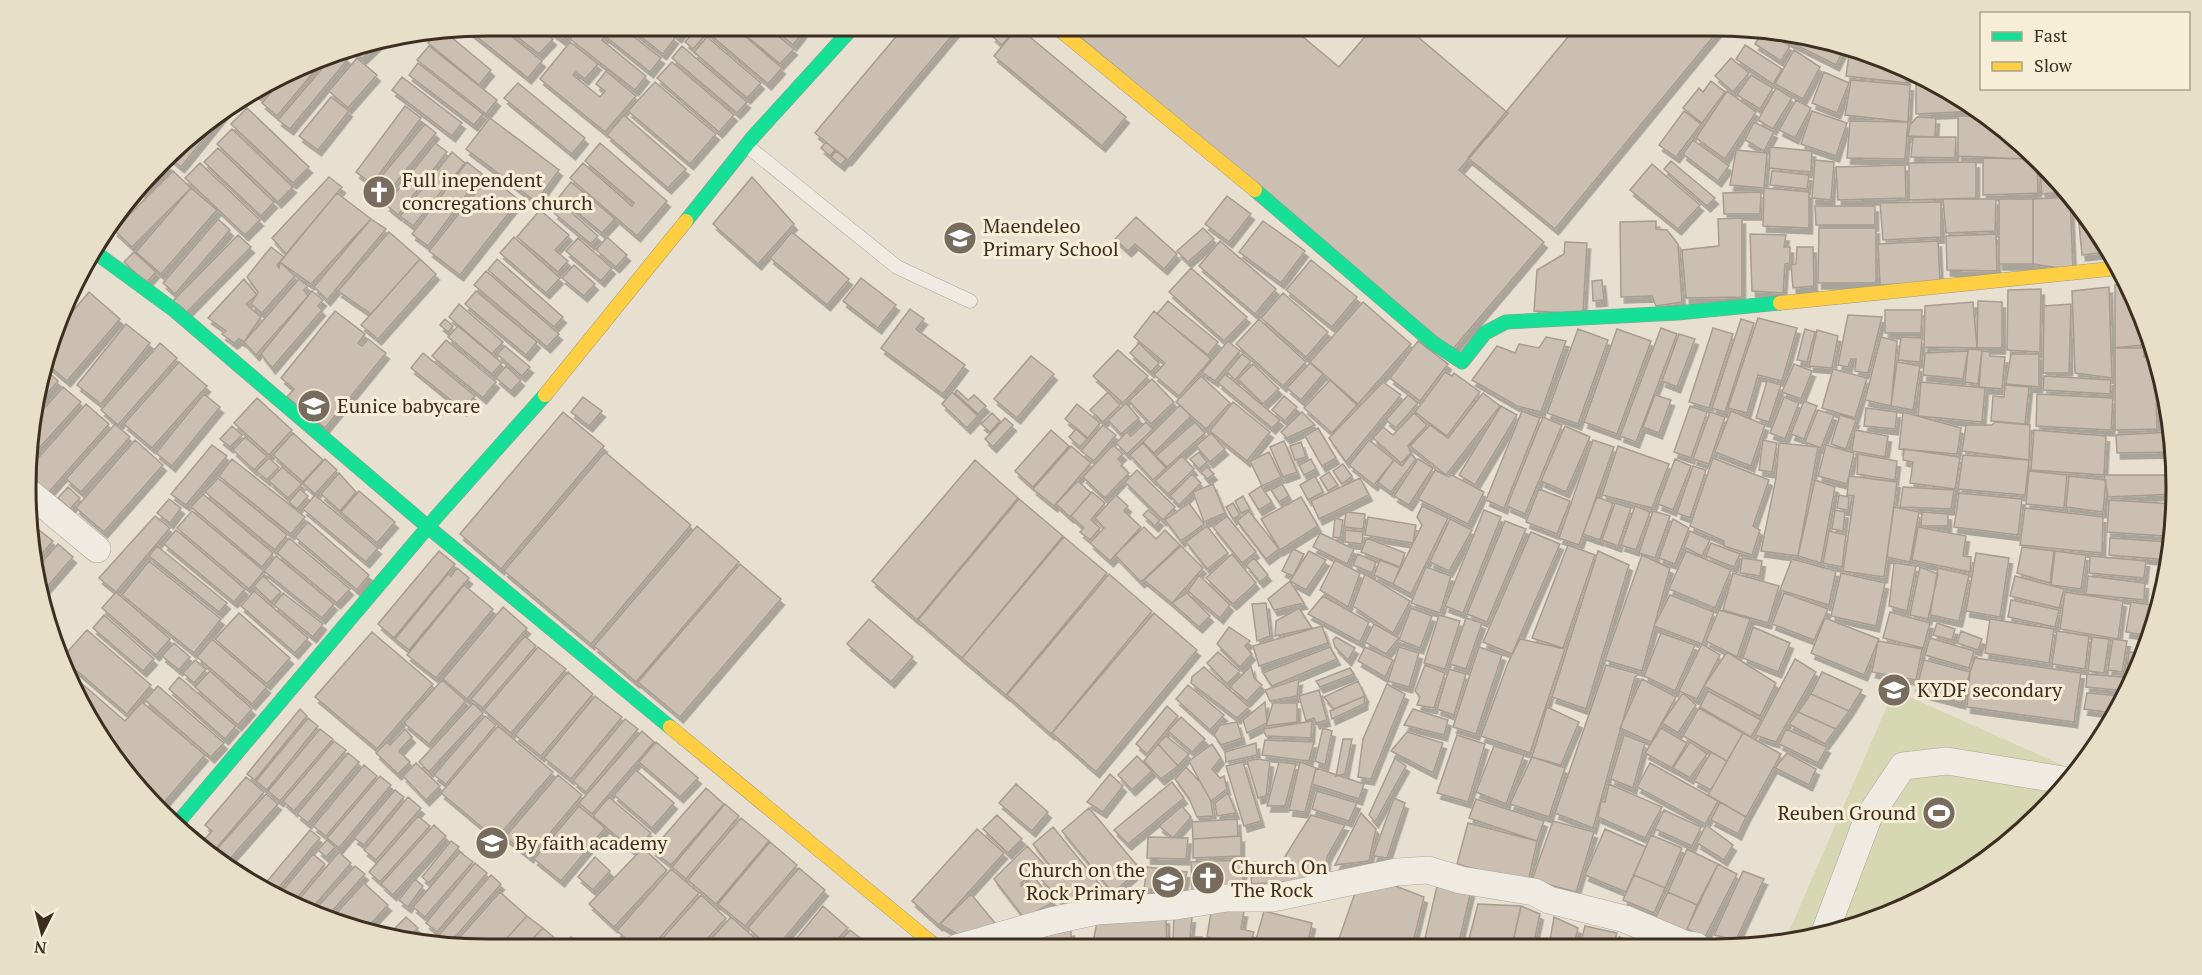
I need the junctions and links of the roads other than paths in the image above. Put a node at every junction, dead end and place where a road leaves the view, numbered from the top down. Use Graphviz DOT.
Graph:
graph roads {
  1 [pos="845,36"];
  2 [pos="1067,36"];
  3 [pos="747,146"];
  4 [pos="100,255"];
  5 [pos="2109,269"];
  6 [pos="970,301"];
  7 [pos="36,498"];
  8 [pos="428,527"];
  9 [pos="97,549"];
  10 [pos="2059,779"];
  11 [pos="181,819"];
  12 [pos="1828,925"];
  13 [pos="927,939"];
  14 [pos="988,939"];
  15 [pos="1672,939"];
  1 -- 3 [label="street"];
  2 -- 5 [label="street"];
  3 -- 6 [label="lane"];
  3 -- 8 [label="street"];
  4 -- 8 [label="street"];
  7 -- 9 [label="street"];
  8 -- 11 [label="street"];
  8 -- 13 [label="street"];
  10 -- 12 [label="street"];
  14 -- 15 [label="street"];
}
